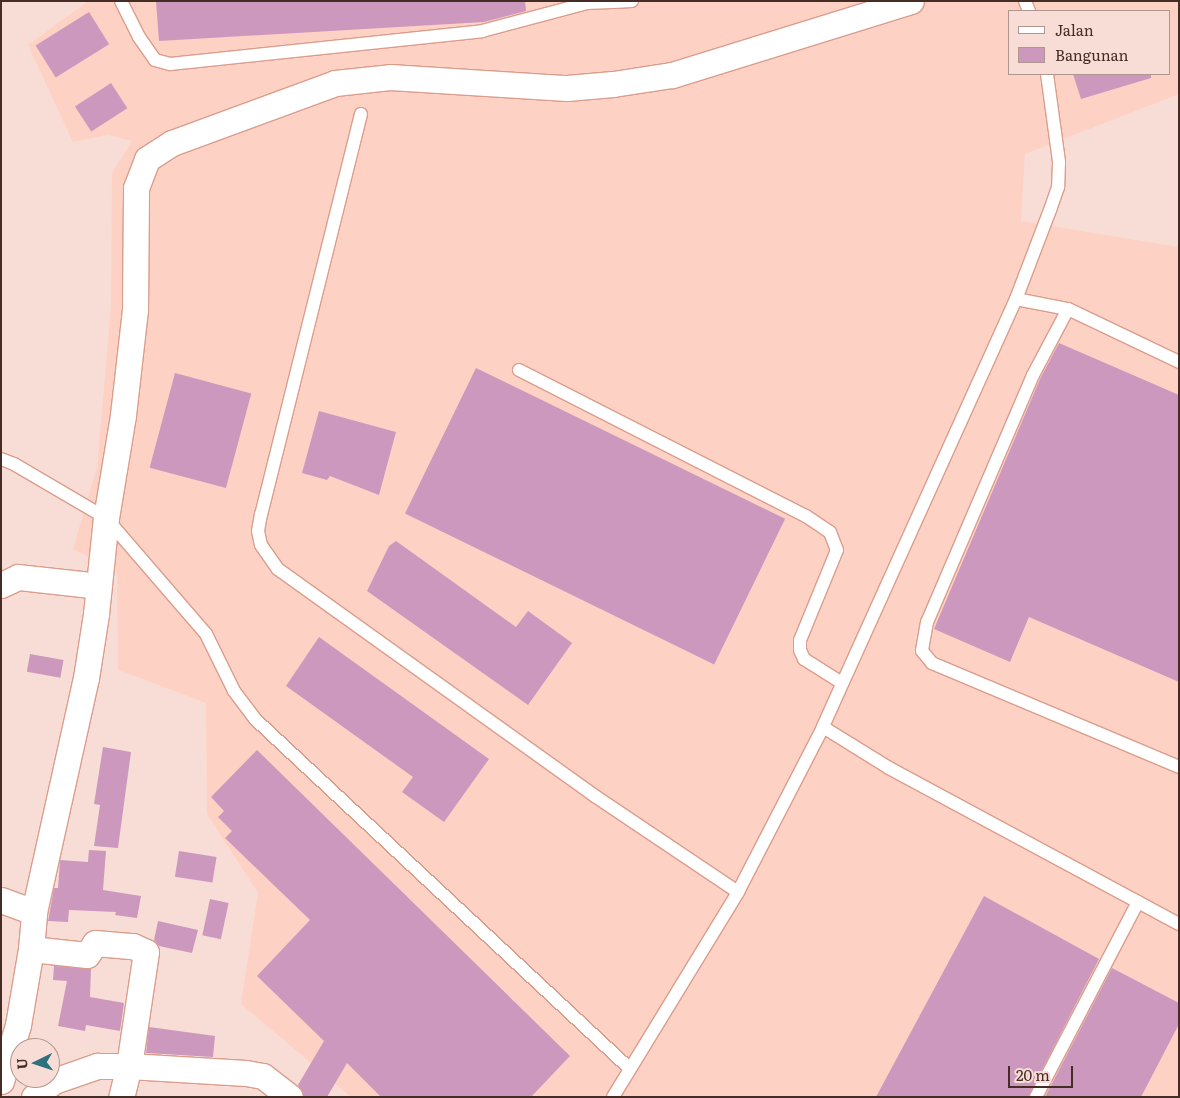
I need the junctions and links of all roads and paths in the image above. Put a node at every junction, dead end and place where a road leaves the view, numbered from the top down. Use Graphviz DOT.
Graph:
graph roads {
  1 [pos="121,1"];
  2 [pos="632,1"];
  3 [pos="911,1"];
  4 [pos="1047,75"];
  5 [pos="361,114"];
  6 [pos="1016,299"];
  7 [pos="1068,309"];
  8 [pos="1179,362"];
  9 [pos="519,370"];
  10 [pos="1,459"];
  11 [pos="106,518"];
  12 [pos="1,585"];
  13 [pos="99,586"];
  14 [pos="842,683"];
  15 [pos="823,727"];
  16 [pos="1179,767"];
  17 [pos="738,892"];
  18 [pos="1,900"];
  19 [pos="1138,902"];
  20 [pos="34,912"];
  21 [pos="1179,924"];
  22 [pos="31,949"];
  23 [pos="9,1021"];
  24 [pos="129,1066"];
  25 [pos="629,1068"];
  26 [pos="1,1081"];
  27 [pos="34,1097"];
  28 [pos="121,1097"];
  29 [pos="290,1097"];
  30 [pos="613,1097"];
  31 [pos="1036,1097"];
  1 -- 2 [label="lane"];
  3 -- 11 [label="street"];
  4 -- 6 [label="lane"];
  5 -- 17 [label="lane"];
  6 -- 7 [label="lane"];
  6 -- 14 [label="lane"];
  7 -- 8 [label="lane"];
  7 -- 16 [label="lane"];
  9 -- 14 [label="lane"];
  10 -- 11 [label="lane"];
  11 -- 13 [label="street"];
  11 -- 25 [label="lane"];
  12 -- 13 [label="street"];
  13 -- 20 [label="street"];
  14 -- 15 [label="lane"];
  15 -- 17 [label="lane"];
  15 -- 19 [label="lane"];
  17 -- 25 [label="lane"];
  18 -- 20 [label="street"];
  19 -- 21 [label="lane"];
  19 -- 31 [label="lane"];
  20 -- 22 [label="street"];
  22 -- 23 [label="street"];
  22 -- 24 [label="street"];
  23 -- 26 [label="street"];
  24 -- 27 [label="street"];
  24 -- 28 [label="street"];
  24 -- 29 [label="street"];
  25 -- 30 [label="lane"];
}
